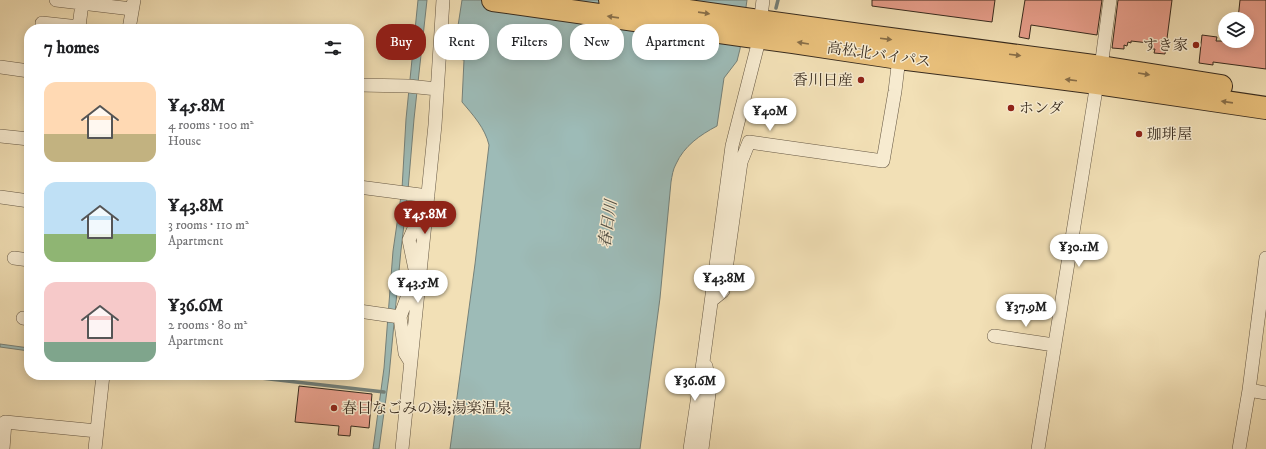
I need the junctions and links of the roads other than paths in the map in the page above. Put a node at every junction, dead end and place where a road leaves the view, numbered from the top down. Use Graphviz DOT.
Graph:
graph roads {
  1 [pos="56,0"];
  2 [pos="443,0"];
  3 [pos="492,0"];
  4 [pos="610,0"];
  5 [pos="1110,0"];
  6 [pos="82,3"];
  7 [pos="133,5"];
  8 [pos="42,23"];
  9 [pos="756,23"];
  10 [pos="51,24"];
  11 [pos="79,24"];
  12 [pos="130,24"];
  13 [pos="859,44"];
  14 [pos="899,58"];
  15 [pos="0,67"];
  16 [pos="24,70"];
  17 [pos="1099,75"];
  18 [pos="364,85"];
  19 [pos="437,89"];
  20 [pos="1266,93"];
  21 [pos="1266,108"];
  22 [pos="0,136"];
  23 [pos="24,139"];
  24 [pos="364,188"];
  25 [pos="428,196"];
  26 [pos="0,197"];
  27 [pos="24,200"];
  28 [pos="14,258"];
  29 [pos="1266,258"];
  30 [pos="24,259"];
  31 [pos="418,275"];
  32 [pos="712,300"];
  33 [pos="364,313"];
  34 [pos="400,317"];
  35 [pos="994,336"];
  36 [pos="1054,345"];
  37 [pos="704,354"];
  38 [pos="411,363"];
  39 [pos="102,380"];
  40 [pos="1249,390"];
  41 [pos="1266,393"];
  42 [pos="97,431"];
  43 [pos="400,447"];
  44 [pos="3,449"];
  45 [pos="95,449"];
  46 [pos="690,449"];
  47 [pos="702,449"];
  48 [pos="1038,449"];
  49 [pos="1239,449"];
  1 -- 6 [label="street"];
  2 -- 19 [label="street"];
  9 -- 3 [label="highway, 高松北バイパス, one-way"];
  4 -- 9 [label="highway, 高松北バイパス, one-way"];
  5 -- 17 [label="street"];
  6 -- 7 [label="street"];
  6 -- 11 [label="street"];
  7 -- 12 [label="street"];
  8 -- 10 [label="street"];
  9 -- 13 [label="highway, 高松北バイパス"];
  9 -- 32 [label="street"];
  13 -- 14 [label="highway, 高松北バイパス"];
  13 -- 17 [label="highway, 高松北バイパス, one-way"];
  17 -- 14 [label="highway, 高松北バイパス, one-way"];
  14 -- 32 [label="street"];
  15 -- 16 [label="street"];
  17 -- 20 [label="highway, 高松北バイパス, one-way"];
  21 -- 17 [label="highway, 高松北バイパス, one-way"];
  17 -- 36 [label="street"];
  18 -- 19 [label="street"];
  19 -- 25 [label="street"];
  22 -- 23 [label="street"];
  24 -- 25 [label="street"];
  25 -- 31 [label="street"];
  26 -- 27 [label="street"];
  28 -- 30 [label="street"];
  29 -- 40 [label="street"];
  31 -- 34 [label="street"];
  31 -- 38 [label="street"];
  32 -- 37 [label="street"];
  33 -- 34 [label="street"];
  34 -- 38 [label="street"];
  35 -- 36 [label="street"];
  36 -- 48 [label="street"];
  37 -- 46 [label="street"];
  37 -- 47 [label="street"];
  38 -- 43 [label="street"];
  39 -- 42 [label="street"];
  40 -- 41 [label="street"];
  40 -- 49 [label="street"];
  42 -- 44 [label="street"];
  42 -- 45 [label="street"];
}
